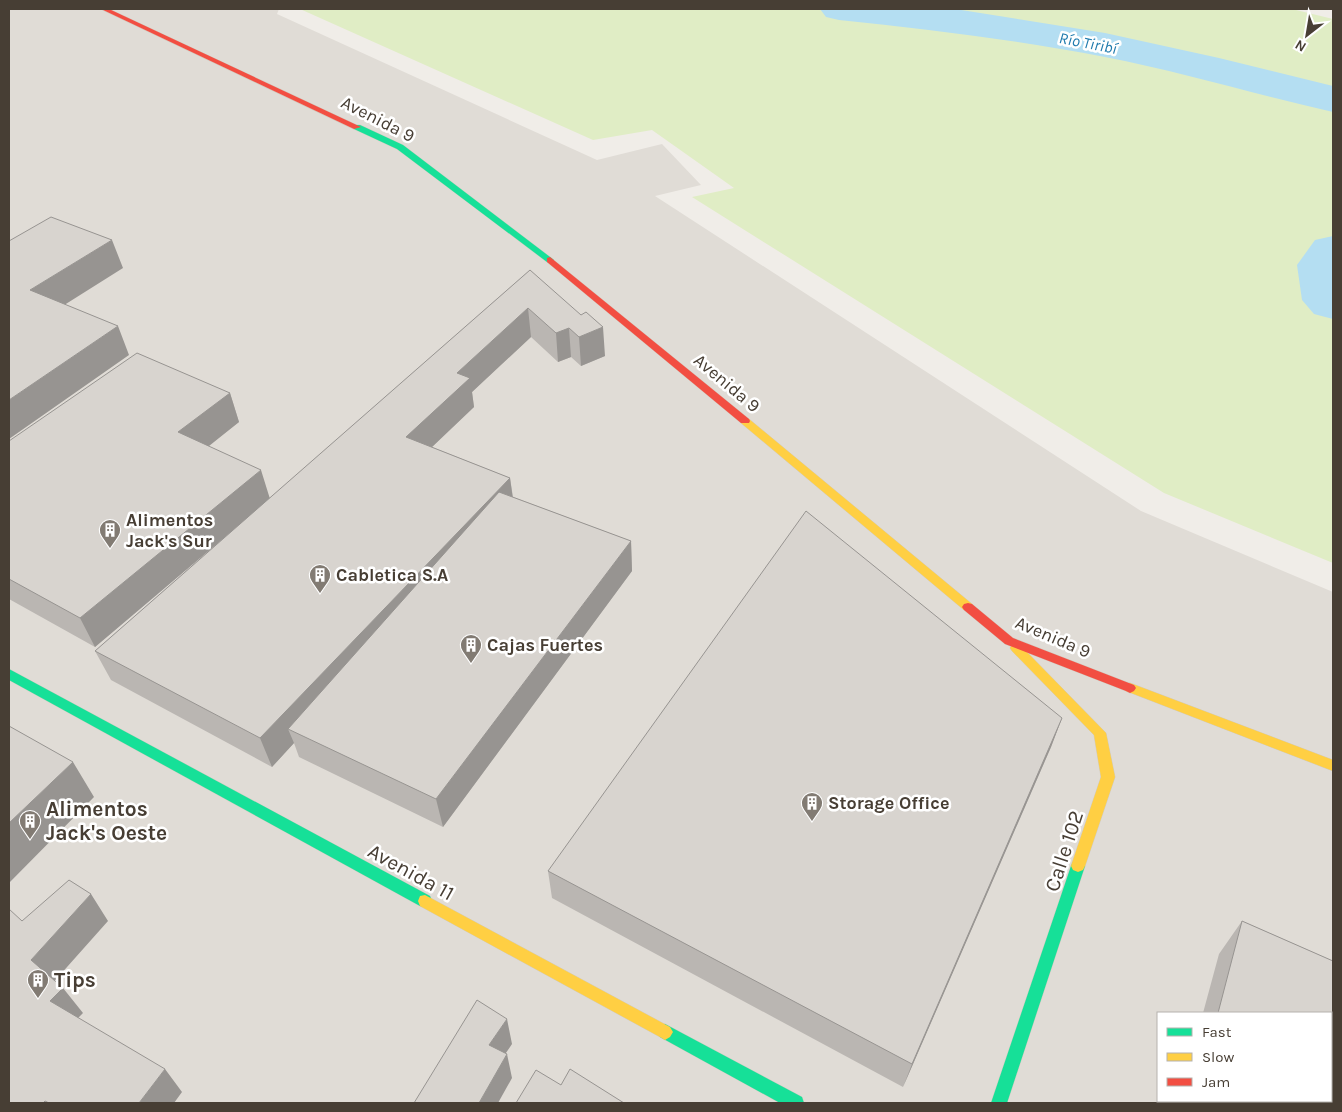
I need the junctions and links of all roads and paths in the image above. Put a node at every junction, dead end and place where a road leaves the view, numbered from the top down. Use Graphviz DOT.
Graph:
graph roads {
  1 [pos="104,9"];
  2 [pos="1009,641"];
  3 [pos="9,674"];
  4 [pos="1333,766"];
  5 [pos="796,1103"];
  6 [pos="999,1103"];
  1 -- 2 [label="street, Avenida 9"];
  2 -- 4 [label="street, Avenida 9"];
  2 -- 6 [label="street, Calle 102"];
  3 -- 5 [label="street, Avenida 11"];
}
